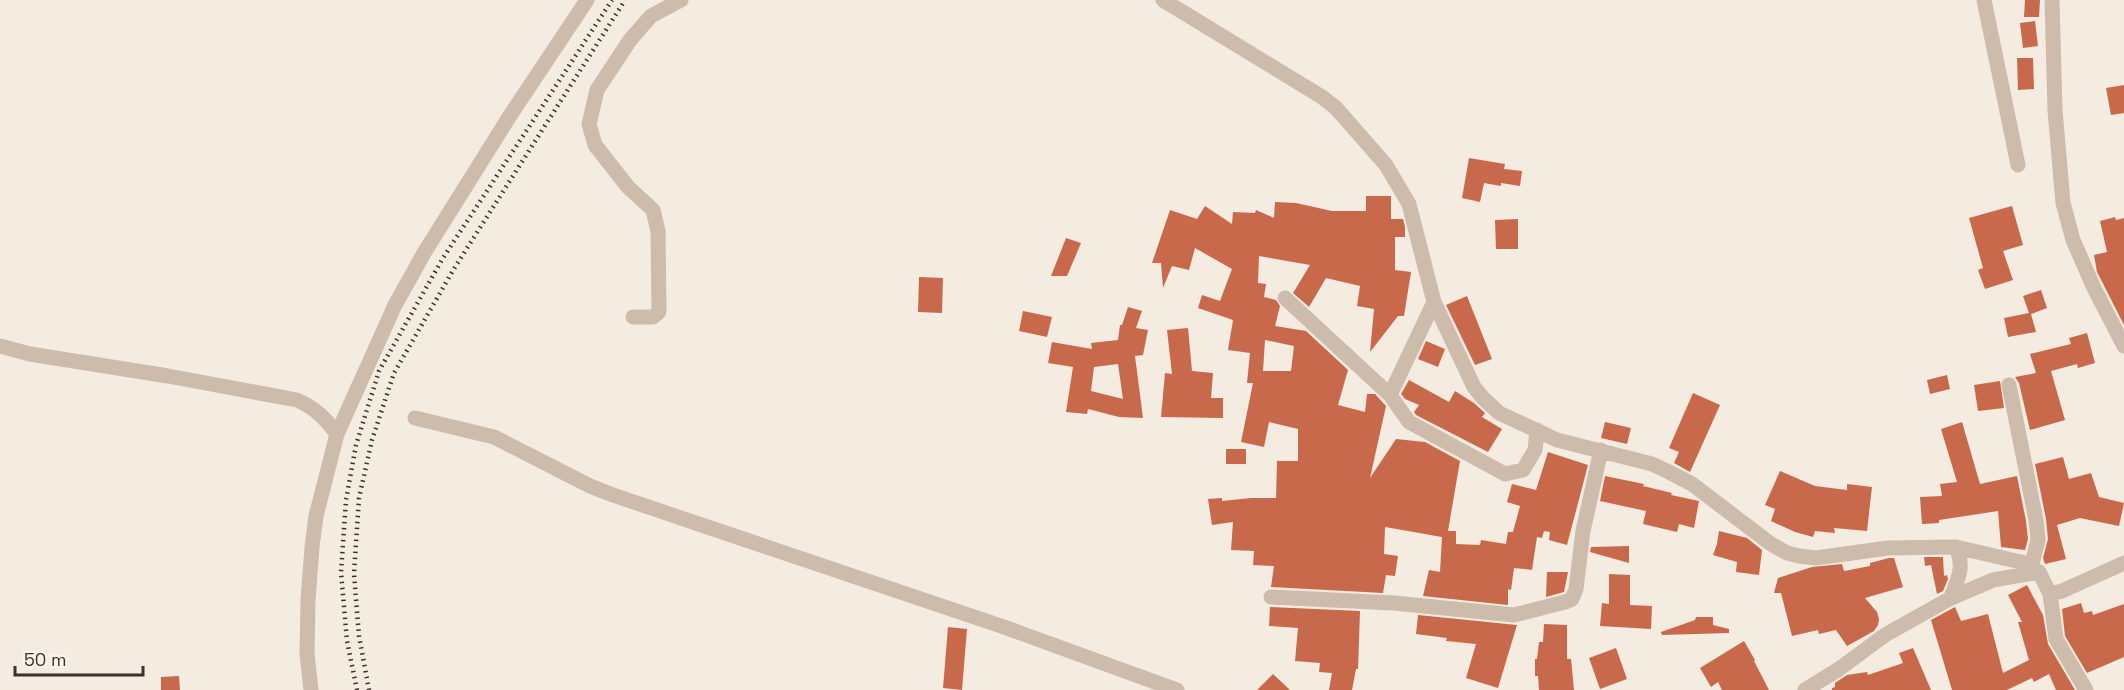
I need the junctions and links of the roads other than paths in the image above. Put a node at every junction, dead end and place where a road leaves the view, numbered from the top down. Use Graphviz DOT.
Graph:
graph roads {
  1 [pos="587,0"];
  2 [pos="681,0"];
  3 [pos="1163,0"];
  4 [pos="1984,0"];
  5 [pos="2052,0"];
  6 [pos="2018,165"];
  7 [pos="1285,298"];
  8 [pos="1434,302"];
  9 [pos="633,317"];
  10 [pos="0,346"];
  11 [pos="2124,346"];
  12 [pos="2008,385"];
  13 [pos="1390,395"];
  14 [pos="415,418"];
  15 [pos="1537,430"];
  16 [pos="337,434"];
  17 [pos="1600,450"];
  18 [pos="1956,547"];
  19 [pos="2124,563"];
  20 [pos="2035,569"];
  21 [pos="2050,594"];
  22 [pos="1271,597"];
  23 [pos="1951,598"];
  24 [pos="307,654"];
  25 [pos="303,690"];
  26 [pos="311,690"];
  27 [pos="1177,690"];
  28 [pos="1805,690"];
  29 [pos="2086,690"];
  1 -- 16 [label="street"];
  2 -- 9 [label="street"];
  3 -- 8 [label="street"];
  4 -- 6 [label="street"];
  5 -- 11 [label="street"];
  7 -- 13 [label="street"];
  8 -- 13 [label="street"];
  8 -- 15 [label="street"];
  10 -- 16 [label="street"];
  12 -- 20 [label="street"];
  13 -- 15 [label="street"];
  14 -- 27 [label="street"];
  15 -- 17 [label="street"];
  16 -- 24 [label="street"];
  17 -- 18 [label="street"];
  17 -- 22 [label="street"];
  18 -- 20 [label="street"];
  18 -- 23 [label="street"];
  19 -- 21 [label="street"];
  20 -- 21 [label="street"];
  20 -- 23 [label="street"];
  21 -- 29 [label="street"];
  23 -- 28 [label="street"];
  24 -- 25 [label="street"];
  24 -- 26 [label="street"];
}
